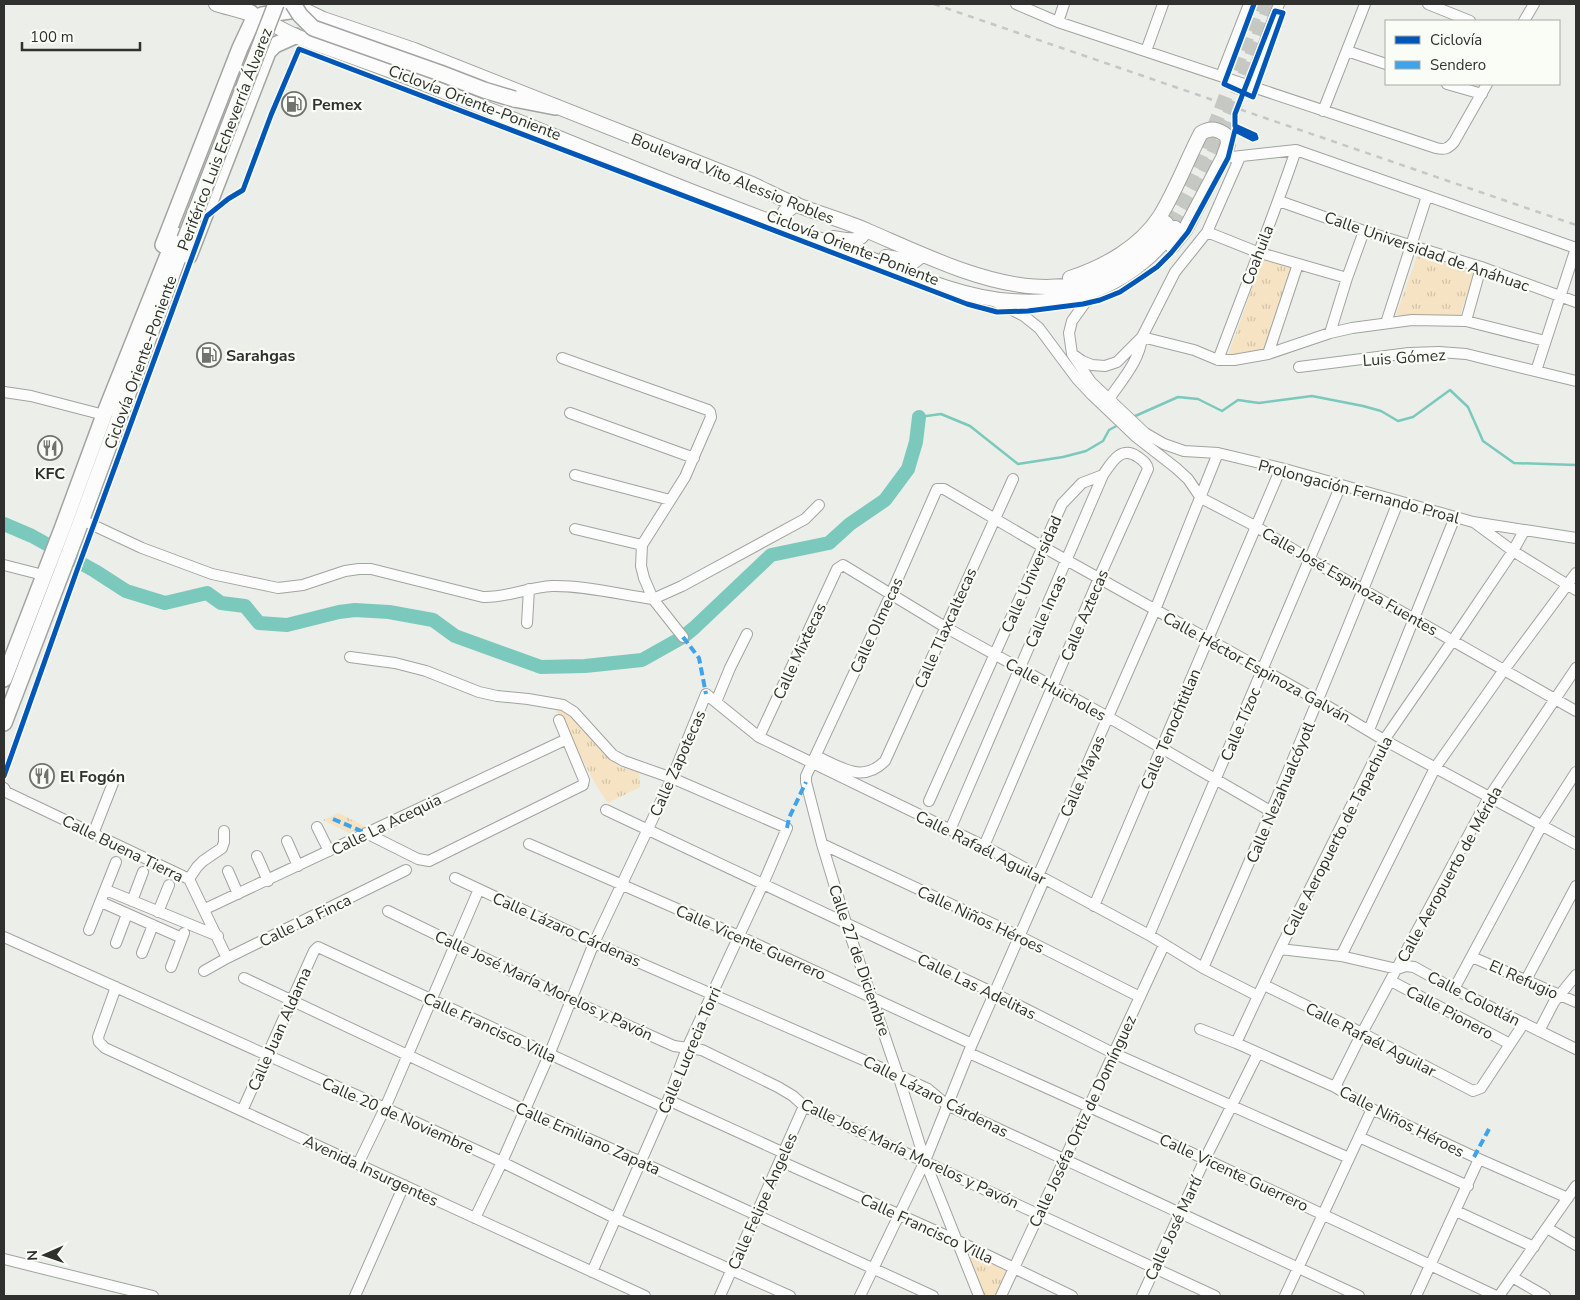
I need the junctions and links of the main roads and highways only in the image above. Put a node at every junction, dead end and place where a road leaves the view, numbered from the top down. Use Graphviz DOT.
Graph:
graph roads {
  1 [pos="216,4"];
  2 [pos="232,4"];
  3 [pos="265,4"];
  4 [pos="276,4"];
  5 [pos="286,4"];
  6 [pos="304,9"];
  7 [pos="255,16"];
  8 [pos="295,36"];
  9 [pos="315,43"];
  10 [pos="240,48"];
  11 [pos="268,52"];
  12 [pos="555,107"];
  13 [pos="796,204"];
  14 [pos="782,226"];
  15 [pos="866,230"];
  16 [pos="796,231"];
  17 [pos="180,237"];
  18 [pos="922,254"];
  19 [pos="863,255"];
  20 [pos="1039,288"];
  21 [pos="166,290"];
  22 [pos="1092,293"];
  23 [pos="146,312"];
  24 [pos="69,532"];
  25 [pos="51,570"];
  26 [pos="4,679"];
  27 [pos="4,723"];
  1 -- 7 [label="main road, Boulevard Vito Alessio Robles"];
  2 -- 7 [label="highway"];
  3 -- 17 [label="highway, Periférico Luis Echeverría Álvarez"];
  4 -- 17 [label="highway, Periférico Luis Echeverría Álvarez, bridge"];
  5 -- 7 [label="main road"];
  6 -- 7 [label="highway"];
  6 -- 9 [label="main road"];
  6 -- 12 [label="main road, Boulevard Vito Alessio Robles"];
  6 -- 12 [label="highway, bridge"];
  7 -- 8 [label="main road, Boulevard Vito Alessio Robles"];
  7 -- 10 [label="highway"];
  7 -- 11 [label="highway"];
  8 -- 9 [label="main road, Boulevard Vito Alessio Robles"];
  8 -- 11 [label="highway"];
  9 -- 14 [label="main road, Boulevard Vito Alessio Robles"];
  10 -- 11 [label="highway"];
  10 -- 23 [label="highway"];
  11 -- 21 [label="highway"];
  12 -- 13 [label="main road, Boulevard Vito Alessio Robles"];
  13 -- 14 [label="main road"];
  13 -- 15 [label="main road, Boulevard Vito Alessio Robles"];
  14 -- 16 [label="main road, Boulevard Vito Alessio Robles"];
  15 -- 16 [label="main road"];
  15 -- 18 [label="main road, Boulevard Vito Alessio Robles"];
  16 -- 19 [label="main road, Boulevard Vito Alessio Robles"];
  17 -- 21 [label="highway, Periférico Luis Echeverría Álvarez"];
  17 -- 23 [label="highway, Periférico Luis Echeverría Álvarez"];
  18 -- 19 [label="main road"];
  18 -- 20 [label="main road, Boulevard Vito Alessio Robles"];
  19 -- 22 [label="main road, Boulevard Vito Alessio Robles"];
  20 -- 22 [label="main road, Boulevard Vito Alessio Robles"];
  20 -- 22 [label="main road"];
  21 -- 24 [label="highway, Periférico Luis Echeverría Álvarez"];
  23 -- 24 [label="highway, Periférico Luis Echeverría Álvarez"];
  24 -- 25 [label="highway, Periférico Luis Echeverría Álvarez"];
  25 -- 26 [label="highway, Periférico Luis Echeverría Álvarez"];
  25 -- 27 [label="highway, Periférico Luis Echeverría Álvarez"];
}
